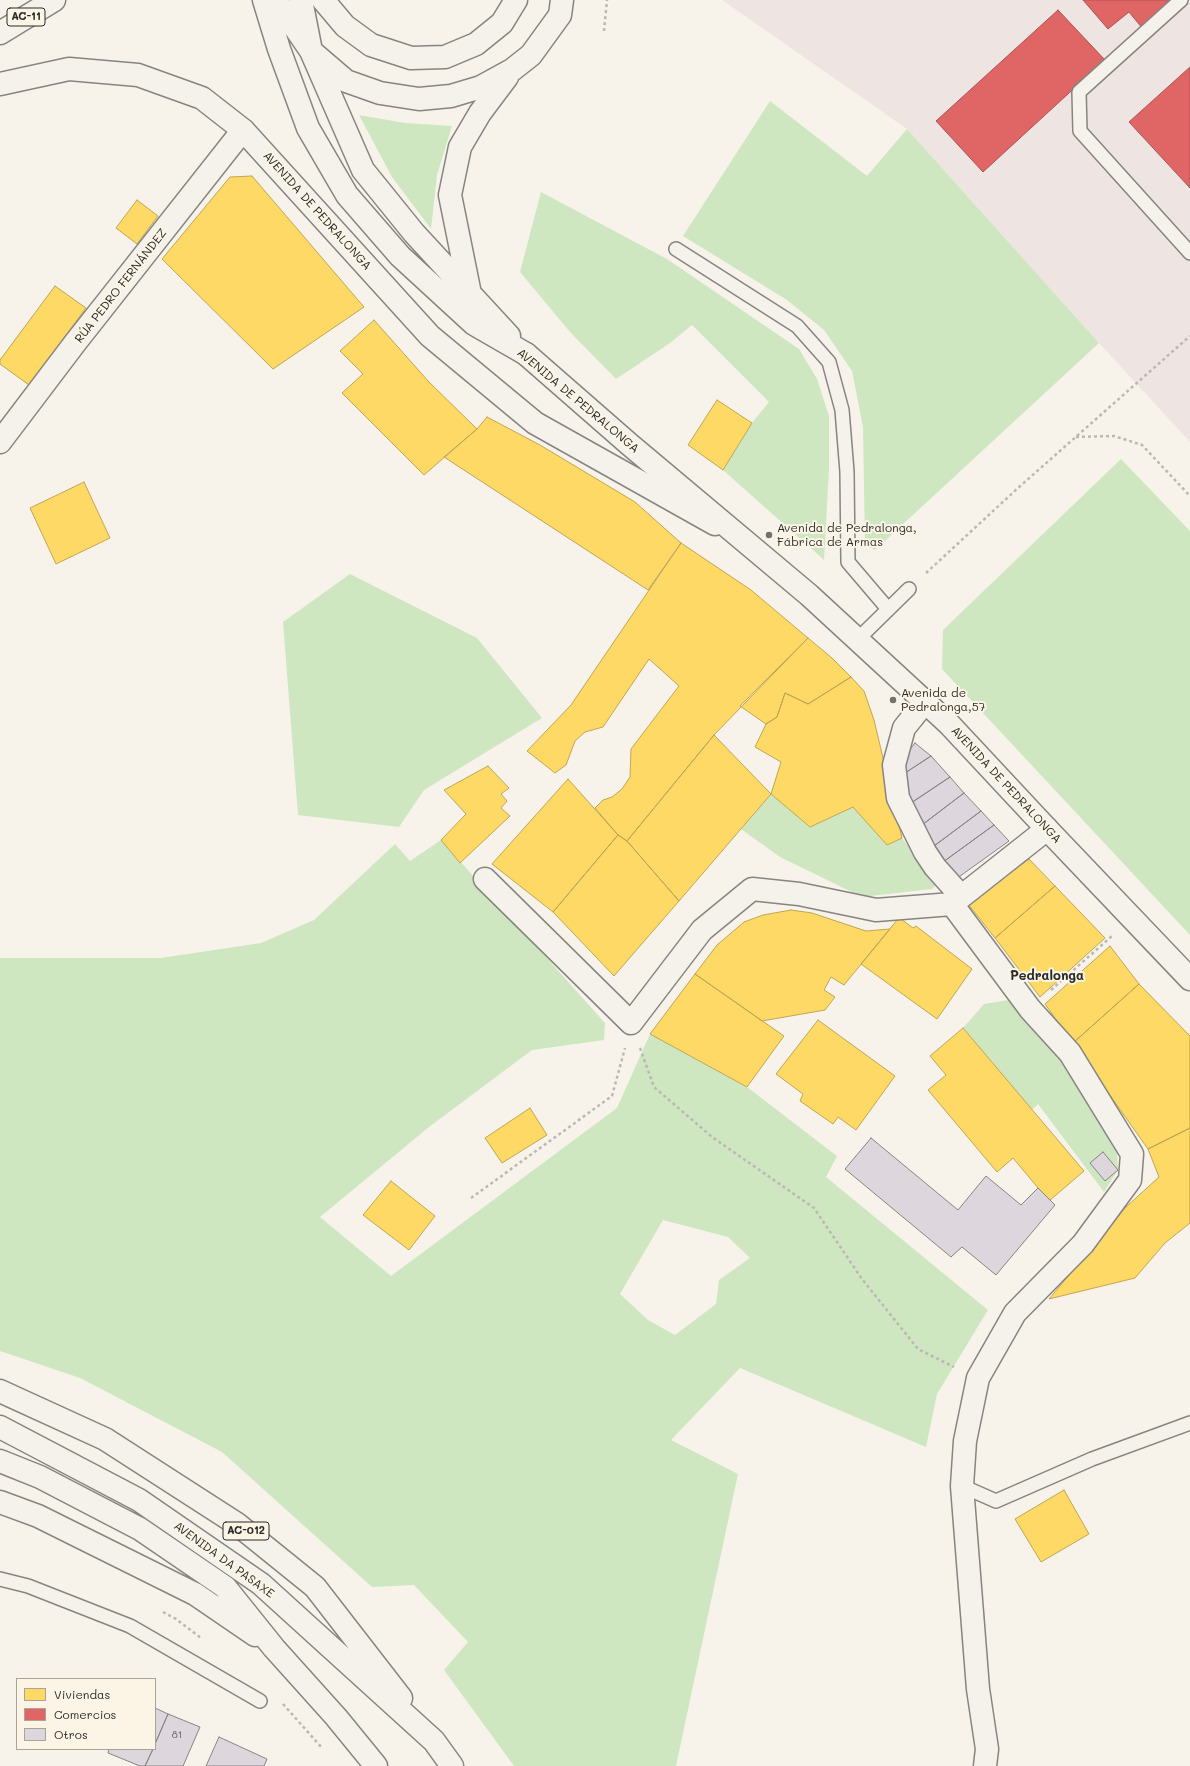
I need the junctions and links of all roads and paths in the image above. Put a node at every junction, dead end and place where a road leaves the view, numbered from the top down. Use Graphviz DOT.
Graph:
graph roads {
  1 [pos="53,0"];
  2 [pos="264,0"];
  3 [pos="276,0"];
  4 [pos="301,0"];
  5 [pos="323,0"];
  6 [pos="516,0"];
  7 [pos="562,0"];
  8 [pos="606,0"];
  9 [pos="1181,0"];
  10 [pos="604,31"];
  11 [pos="0,33"];
  12 [pos="311,51"];
  13 [pos="512,70"];
  14 [pos="0,84"];
  15 [pos="243,130"];
  16 [pos="676,248"];
  17 [pos="1190,253"];
  18 [pos="471,296"];
  19 [pos="1190,336"];
  20 [pos="526,354"];
  21 [pos="1075,437"];
  22 [pos="0,442"];
  23 [pos="1190,496"];
  24 [pos="741,538"];
  25 [pos="909,589"];
  26 [pos="888,609"];
  27 [pos="857,640"];
  28 [pos="925,702"];
  29 [pos="1047,829"];
  30 [pos="485,879"];
  31 [pos="956,900"];
  32 [pos="1132,918"];
  33 [pos="1190,979"];
  34 [pos="1030,1009"];
  35 [pos="631,1024"];
  36 [pos="471,1198"];
  37 [pos="978,1378"];
  38 [pos="0,1391"];
  39 [pos="1190,1423"];
  40 [pos="0,1427"];
  41 [pos="0,1461"];
  42 [pos="962,1486"];
  43 [pos="0,1502"];
  44 [pos="0,1579"];
  45 [pos="274,1648"];
  46 [pos="260,1701"];
  47 [pos="434,1741"];
  48 [pos="376,1766"];
  49 [pos="452,1766"];
  50 [pos="985,1766"];
  1 -- 11 [label="main road, AC-11"];
  2 -- 20 [label="main road, AVENIDA DE PEDRALONGA"];
  3 -- 12 [label="main road"];
  4 -- 12 [label="main road"];
  5 -- 6 [label="main road"];
  7 -- 13 [label="main road"];
  8 -- 10 [label="path"];
  9 -- 17 [label="lane"];
  12 -- 13 [label="main road"];
  12 -- 18 [label="main road"];
  13 -- 18 [label="main road"];
  14 -- 15 [label="main road, AVENIDA DE PEDRALONGA"];
  15 -- 22 [label="main road, RÚA PEDRO FERNÁNDEZ"];
  15 -- 24 [label="main road, AVENIDA DE PEDRALONGA"];
  16 -- 26 [label="lane"];
  18 -- 20 [label="main road"];
  19 -- 21 [label="path"];
  20 -- 24 [label="main road, AVENIDA DE PEDRALONGA"];
  21 -- 23 [label="path"];
  21 -- 25 [label="path"];
  24 -- 27 [label="main road, AVENIDA DE PEDRALONGA"];
  25 -- 26 [label="lane"];
  26 -- 27 [label="lane"];
  27 -- 28 [label="main road, AVENIDA DE PEDRALONGA"];
  28 -- 29 [label="main road, AVENIDA DE PEDRALONGA"];
  28 -- 31 [label="main road"];
  29 -- 31 [label="main road"];
  29 -- 32 [label="main road, AVENIDA DE PEDRALONGA"];
  30 -- 35 [label="main road"];
  31 -- 34 [label="main road"];
  31 -- 35 [label="main road"];
  32 -- 33 [label="main road, AVENIDA DE PEDRALONGA"];
  32 -- 34 [label="path"];
  34 -- 37 [label="main road"];
  35 -- 36 [label="path"];
  35 -- 37 [label="path"];
  37 -- 42 [label="main road"];
  38 -- 47 [label="main road, AC-012"];
  39 -- 42 [label="lane"];
  40 -- 47 [label="main road, AVENIDA DA PASAXE / AC-012"];
  41 -- 45 [label="main road, AVENIDA DA PASAXE"];
  42 -- 50 [label="main road"];
  43 -- 45 [label="main road"];
  44 -- 46 [label="lane"];
  45 -- 48 [label="main road, AVENIDA DA PASAXE"];
  47 -- 49 [label="main road, AVENIDA DA PASAXE / AC-012"];
}
